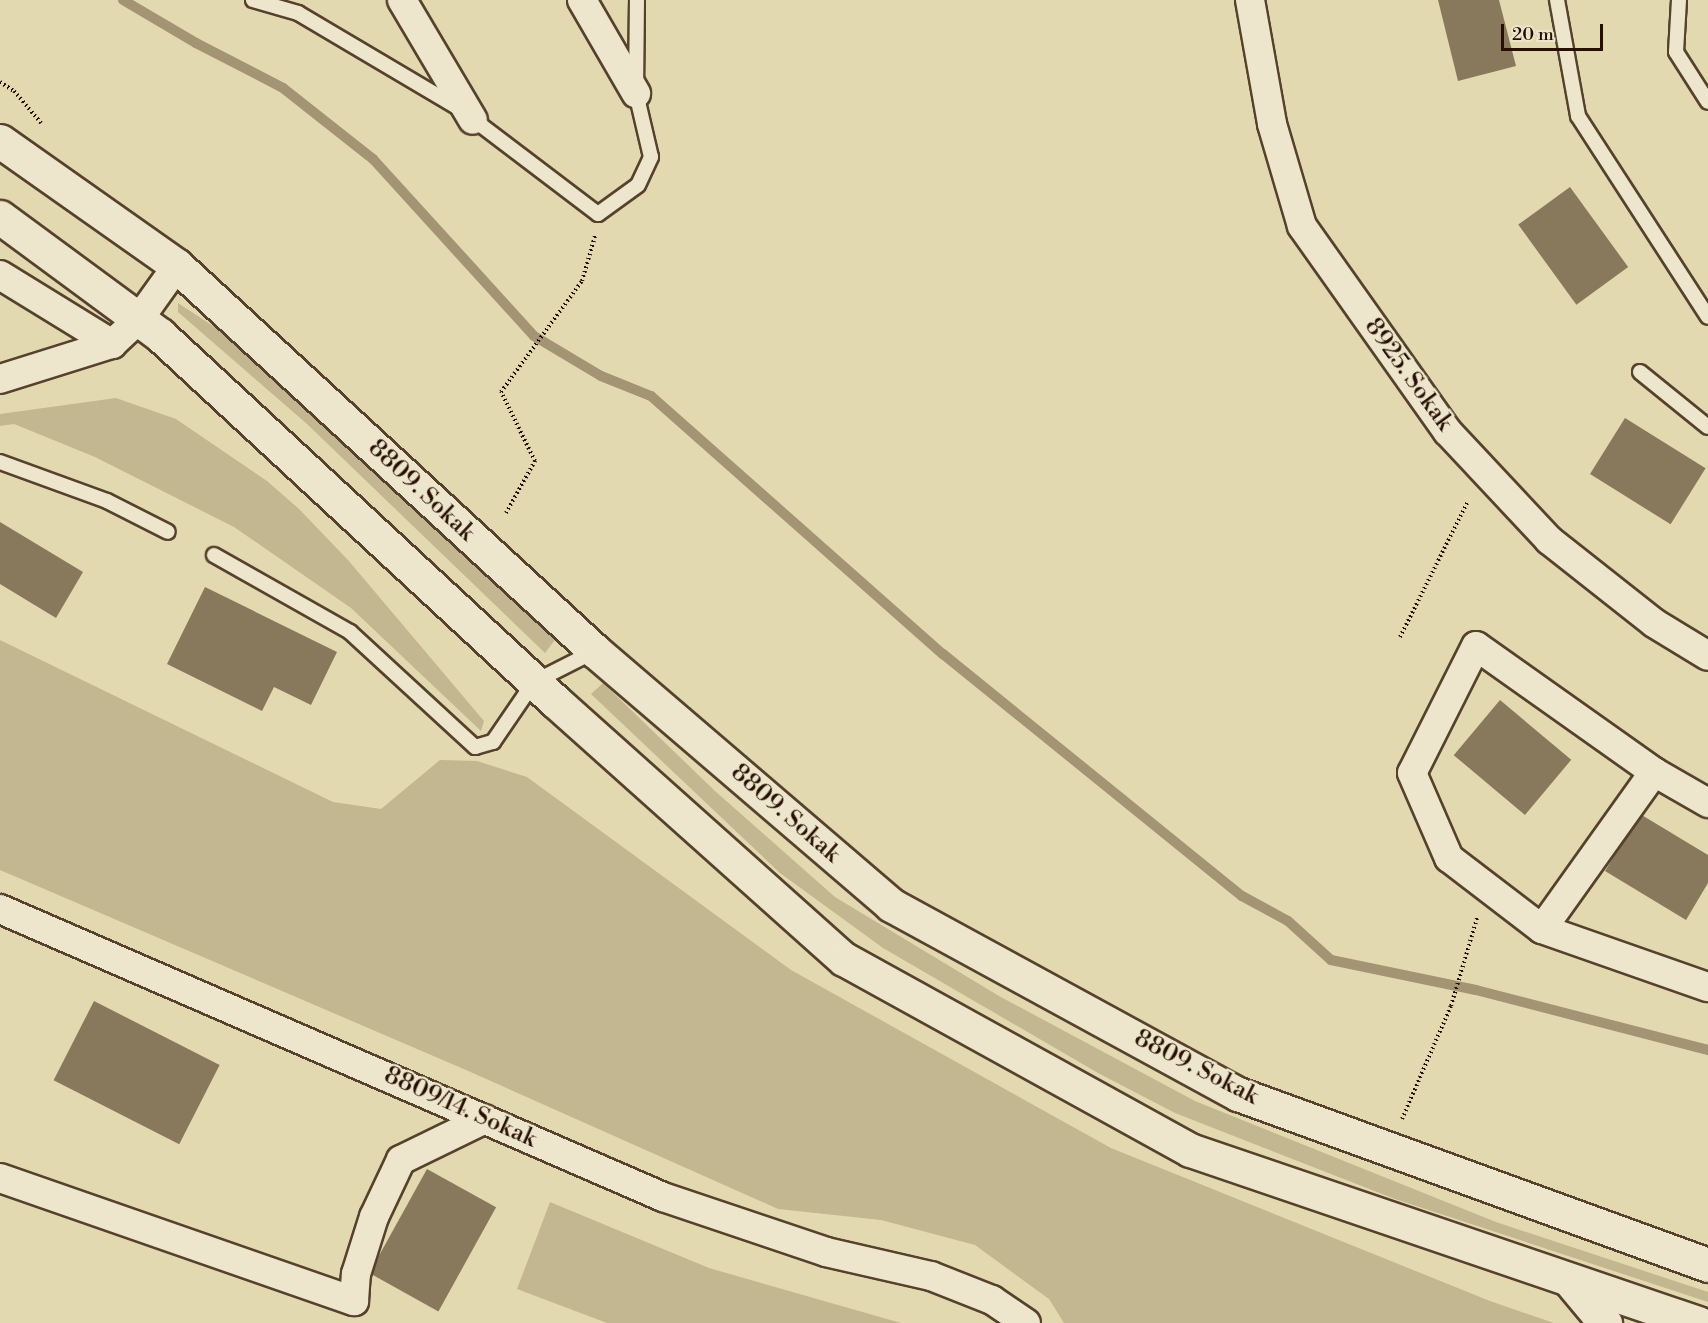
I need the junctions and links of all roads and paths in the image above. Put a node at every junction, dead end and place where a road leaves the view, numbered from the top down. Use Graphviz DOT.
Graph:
graph roads {
  1 [pos="253,0"];
  2 [pos="402,0"];
  3 [pos="582,0"];
  4 [pos="637,0"];
  5 [pos="1250,0"];
  6 [pos="1557,0"];
  7 [pos="1679,0"];
  8 [pos="0,81"];
  9 [pos="636,93"];
  10 [pos="1708,102"];
  11 [pos="473,120"];
  12 [pos="41,123"];
  13 [pos="0,141"];
  14 [pos="598,214"];
  15 [pos="0,218"];
  16 [pos="177,266"];
  17 [pos="0,275"];
  18 [pos="1708,317"];
  19 [pos="139,319"];
  20 [pos="112,344"];
  21 [pos="1640,372"];
  22 [pos="0,379"];
  23 [pos="1708,427"];
  24 [pos="0,462"];
  25 [pos="1467,503"];
  26 [pos="506,513"];
  27 [pos="168,532"];
  28 [pos="214,555"];
  29 [pos="1400,637"];
  30 [pos="595,651"];
  31 [pos="1708,656"];
  32 [pos="534,682"];
  33 [pos="1654,772"];
  34 [pos="1708,803"];
  35 [pos="1488,888"];
  36 [pos="0,909"];
  37 [pos="1542,929"];
  38 [pos="1708,987"];
  39 [pos="485,1119"];
  40 [pos="1401,1122"];
  41 [pos="0,1178"];
  42 [pos="1708,1265"];
  43 [pos="1570,1281"];
  44 [pos="1026,1323"];
  45 [pos="1605,1323"];
  46 [pos="1698,1323"];
  1 -- 11 [label="lane"];
  2 -- 11 [label="street"];
  3 -- 9 [label="street"];
  4 -- 9 [label="lane"];
  5 -- 31 [label="street, 8925. Sokak"];
  6 -- 18 [label="lane"];
  7 -- 10 [label="lane"];
  8 -- 12 [label="path"];
  9 -- 14 [label="lane"];
  11 -- 14 [label="lane"];
  13 -- 16 [label="street, 8809. Sokak"];
  14 -- 26 [label="path"];
  15 -- 19 [label="street"];
  16 -- 19 [label="street"];
  16 -- 30 [label="street, 8809. Sokak"];
  17 -- 20 [label="street"];
  19 -- 20 [label="street"];
  19 -- 32 [label="street"];
  20 -- 22 [label="street"];
  21 -- 23 [label="lane"];
  24 -- 27 [label="lane"];
  25 -- 29 [label="path"];
  28 -- 32 [label="lane"];
  30 -- 32 [label="lane"];
  30 -- 42 [label="street, 8809. Sokak"];
  32 -- 43 [label="street"];
  33 -- 34 [label="street"];
  33 -- 35 [label="street"];
  33 -- 37 [label="street"];
  35 -- 37 [label="street"];
  35 -- 40 [label="path"];
  36 -- 39 [label="street, 8809/14. Sokak"];
  37 -- 38 [label="street"];
  39 -- 41 [label="street"];
  39 -- 44 [label="street, 8809/14. Sokak"];
  43 -- 45 [label="street"];
  43 -- 46 [label="street"];
}
